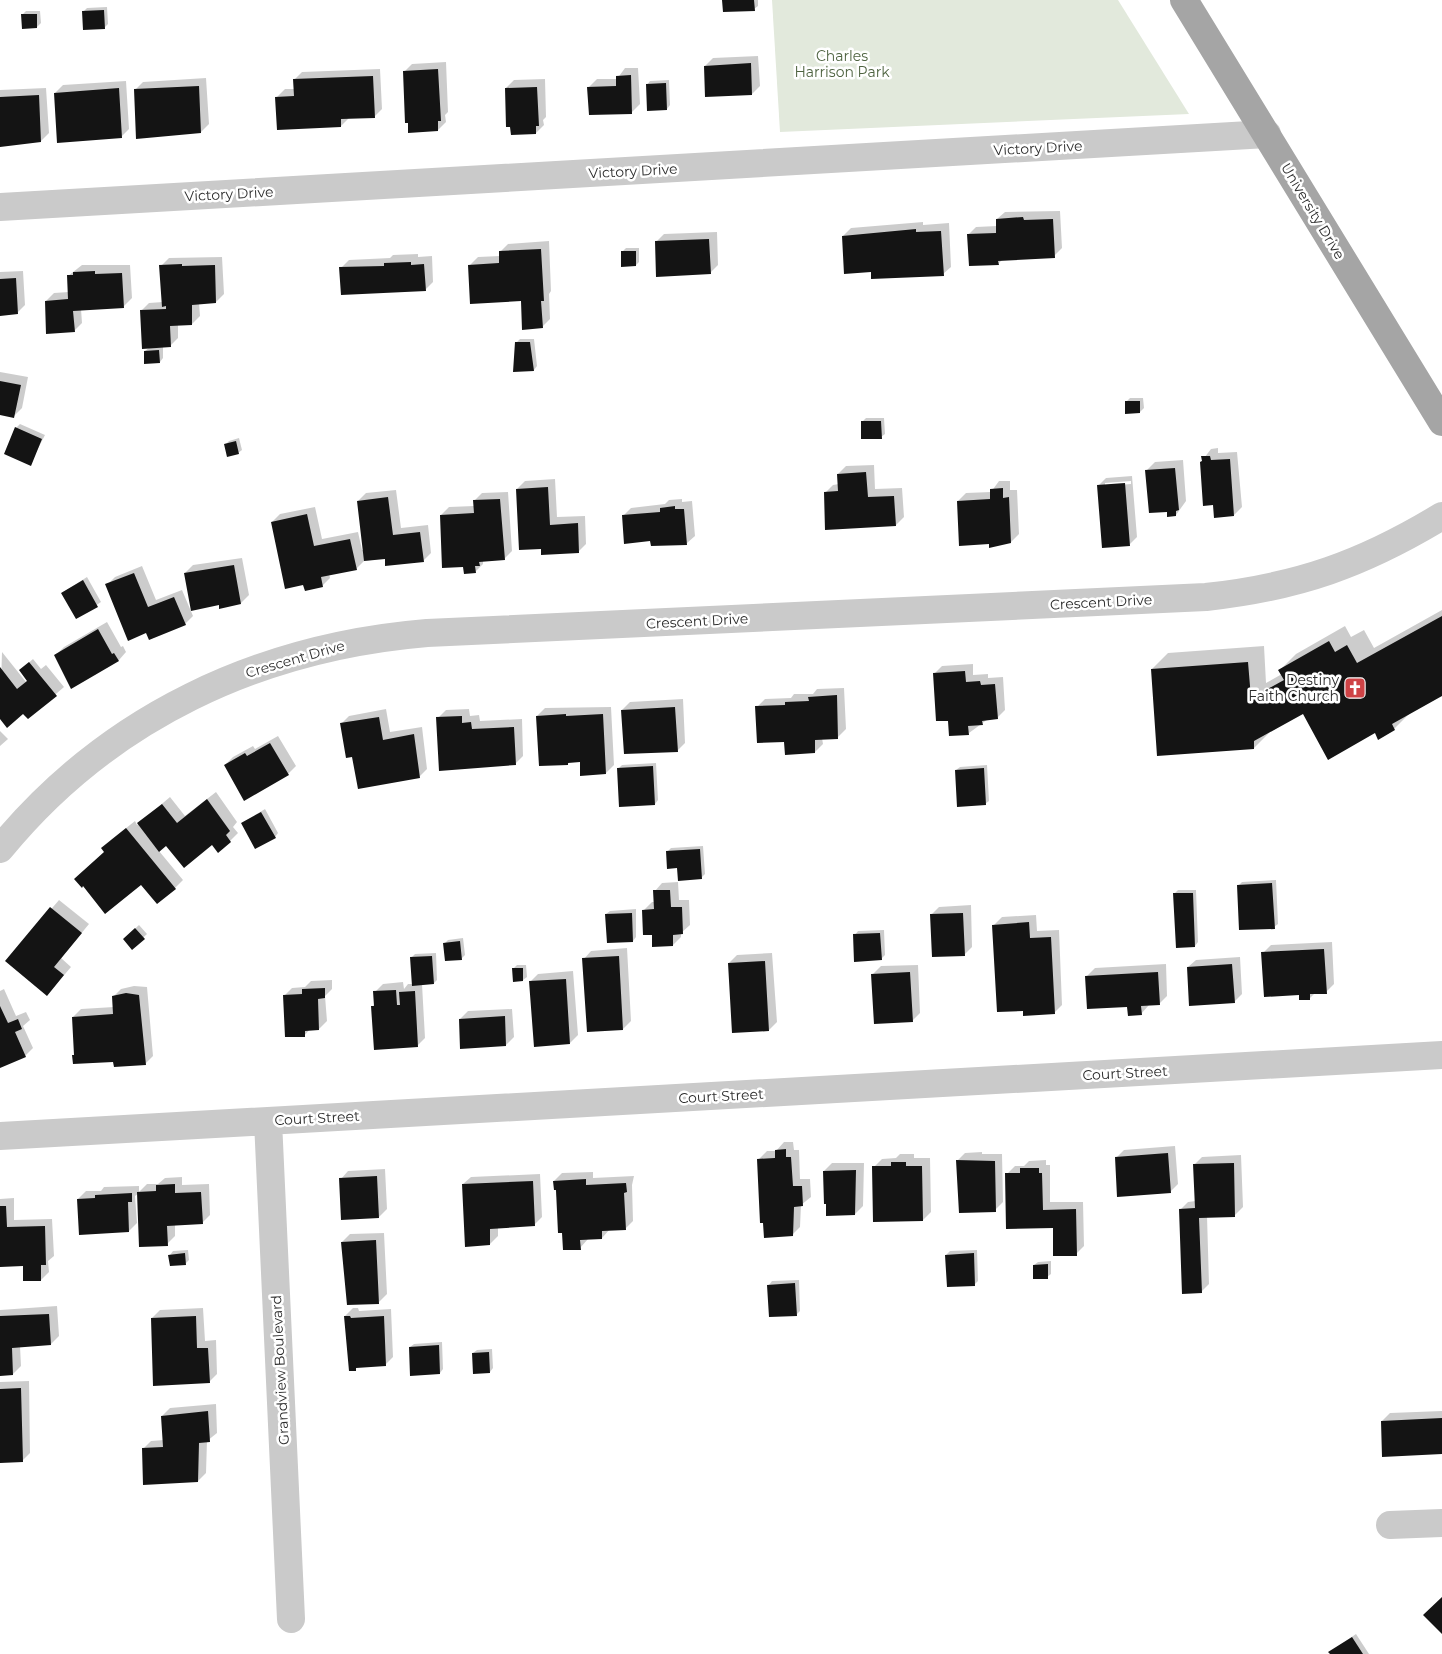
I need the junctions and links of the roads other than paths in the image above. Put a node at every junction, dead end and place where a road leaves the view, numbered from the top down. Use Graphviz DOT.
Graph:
graph roads {
  1 [pos="1184,0"];
  2 [pos="1266,134"];
  3 [pos="0,208"];
  4 [pos="1442,422"];
  5 [pos="1442,516"];
  6 [pos="0,849"];
  7 [pos="1442,1055"];
  8 [pos="268,1121"];
  9 [pos="0,1136"];
  10 [pos="1442,1523"];
  11 [pos="1390,1525"];
  12 [pos="291,1619"];
  1 -- 2 [label="main road, University Drive"];
  2 -- 3 [label="street, Victory Drive"];
  2 -- 4 [label="main road, University Drive"];
  5 -- 6 [label="street, Crescent Drive"];
  7 -- 8 [label="street, Court Street"];
  8 -- 9 [label="street, Court Street"];
  8 -- 12 [label="street, Grandview Boulevard"];
  10 -- 11 [label="street"];
}
